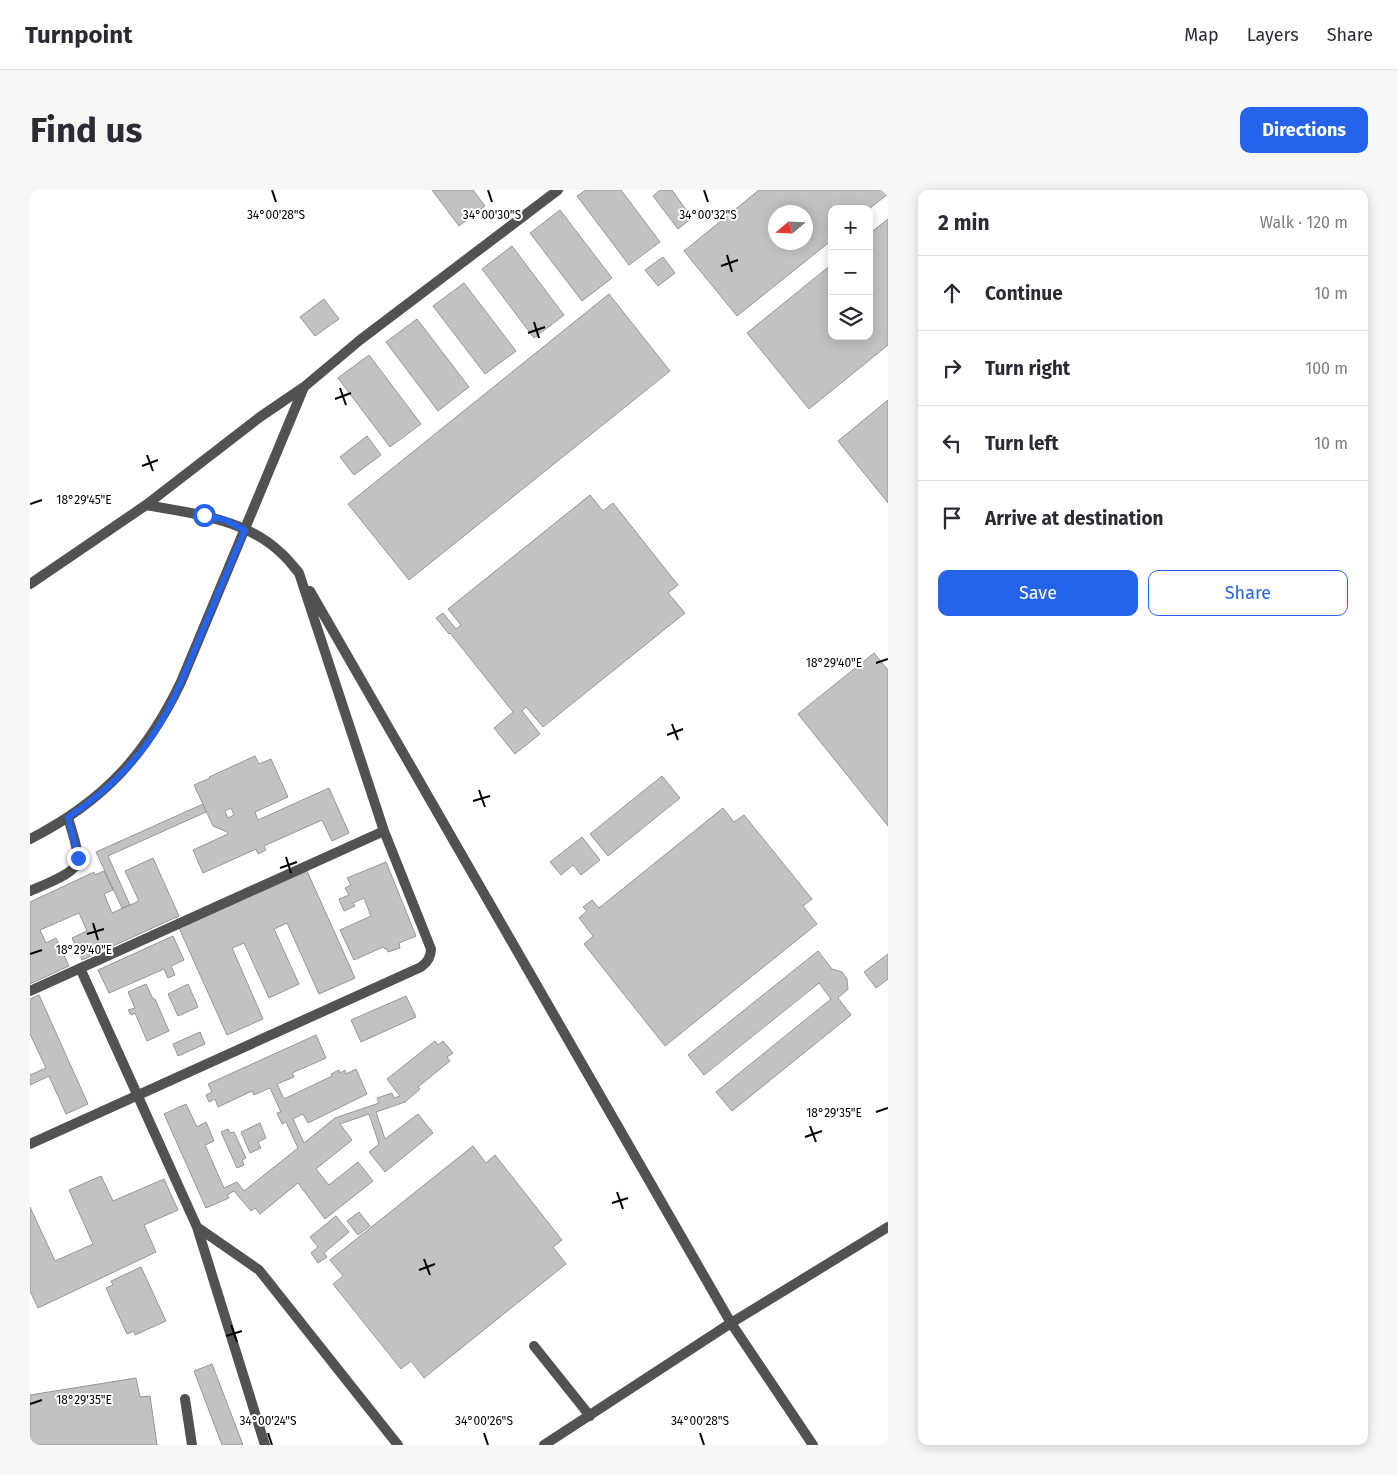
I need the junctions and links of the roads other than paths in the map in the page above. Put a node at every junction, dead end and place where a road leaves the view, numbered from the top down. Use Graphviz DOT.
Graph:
graph roads {
  1 [pos="558,190"];
  2 [pos="304,387"];
  3 [pos="146,505"];
  4 [pos="245,530"];
  5 [pos="299,573"];
  6 [pos="30,584"];
  7 [pos="68,817"];
  8 [pos="384,831"];
  9 [pos="30,839"];
  10 [pos="30,890"];
  11 [pos="80,968"];
  12 [pos="30,991"];
  13 [pos="137,1095"];
  14 [pos="30,1144"];
  15 [pos="196,1227"];
  16 [pos="888,1227"];
  17 [pos="732,1323"];
  18 [pos="534,1346"];
  19 [pos="185,1399"];
  20 [pos="590,1416"];
  21 [pos="192,1445"];
  22 [pos="265,1445"];
  23 [pos="398,1445"];
  24 [pos="544,1445"];
  25 [pos="813,1445"];
  1 -- 2 [label="lane"];
  2 -- 3 [label="lane"];
  2 -- 4 [label="lane"];
  3 -- 4 [label="lane"];
  3 -- 6 [label="lane"];
  4 -- 5 [label="lane"];
  4 -- 7 [label="lane"];
  5 -- 8 [label="lane"];
  5 -- 17 [label="lane"];
  7 -- 9 [label="lane"];
  7 -- 10 [label="lane"];
  8 -- 11 [label="lane"];
  8 -- 13 [label="lane"];
  11 -- 12 [label="lane"];
  11 -- 13 [label="lane"];
  13 -- 14 [label="lane"];
  13 -- 15 [label="lane"];
  15 -- 22 [label="lane"];
  15 -- 23 [label="lane"];
  16 -- 17 [label="lane"];
  17 -- 20 [label="lane"];
  17 -- 25 [label="lane"];
  18 -- 20 [label="lane"];
  19 -- 21 [label="lane"];
  20 -- 24 [label="lane"];
}
